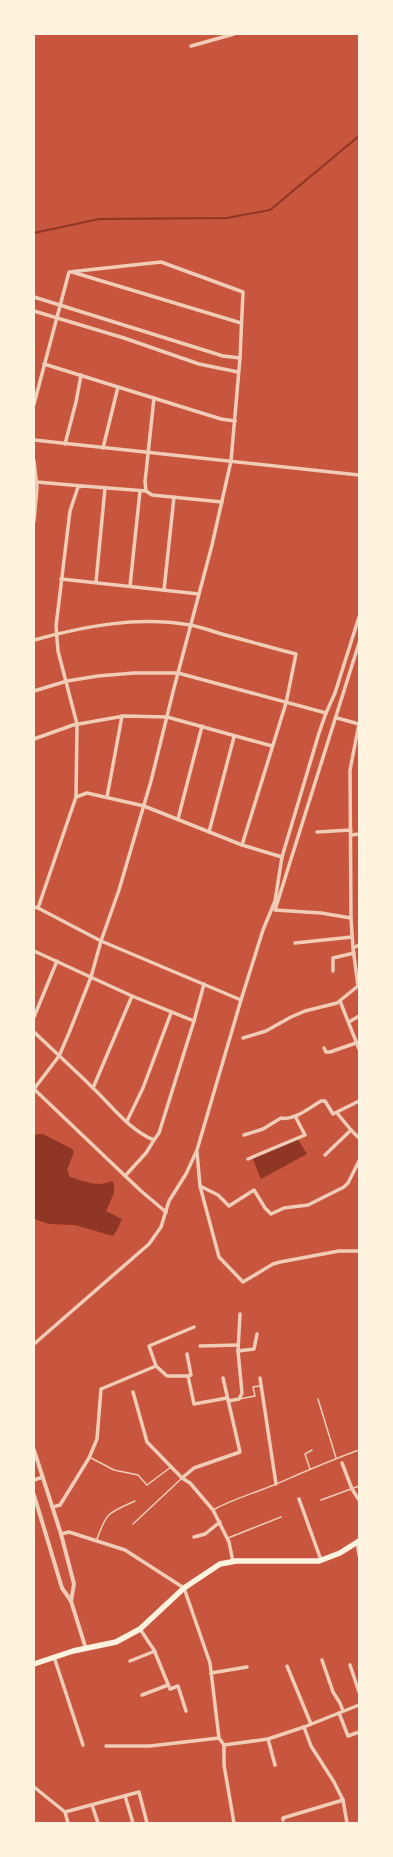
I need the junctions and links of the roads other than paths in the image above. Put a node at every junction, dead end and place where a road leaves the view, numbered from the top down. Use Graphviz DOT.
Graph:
graph roads {
  1 [pos="234,34"];
  2 [pos="191,46"];
  3 [pos="69,272"];
  4 [pos="34,297"];
  5 [pos="60,305"];
  6 [pos="34,311"];
  7 [pos="56,318"];
  8 [pos="241,323"];
  9 [pos="240,358"];
  10 [pos="44,364"];
  11 [pos="238,372"];
  12 [pos="81,375"];
  13 [pos="118,387"];
  14 [pos="154,398"];
  15 [pos="34,404"];
  16 [pos="235,421"];
  17 [pos="34,440"];
  18 [pos="65,444"];
  19 [pos="104,448"];
  20 [pos="148,452"];
  21 [pos="34,461"];
  22 [pos="231,461"];
  23 [pos="359,475"];
  24 [pos="37,482"];
  25 [pos="83,486"];
  26 [pos="105,488"];
  27 [pos="140,491"];
  28 [pos="146,491"];
  29 [pos="174,497"];
  30 [pos="222,502"];
  31 [pos="34,521"];
  32 [pos="61,579"];
  33 [pos="96,582"];
  34 [pos="130,586"];
  35 [pos="164,590"];
  36 [pos="199,594"];
  37 [pos="359,617"];
  38 [pos="190,625"];
  39 [pos="56,633"];
  40 [pos="352,639"];
  41 [pos="34,640"];
  42 [pos="359,643"];
  43 [pos="178,673"];
  44 [pos="67,681"];
  45 [pos="34,691"];
  46 [pos="286,703"];
  47 [pos="326,713"];
  48 [pos="122,716"];
  49 [pos="167,717"];
  50 [pos="337,718"];
  51 [pos="77,724"];
  52 [pos="202,726"];
  53 [pos="234,737"];
  54 [pos="34,739"];
  55 [pos="272,746"];
  56 [pos="76,797"];
  57 [pos="107,797"];
  58 [pos="144,806"];
  59 [pos="178,819"];
  60 [pos="209,832"];
  61 [pos="317,832"];
  62 [pos="351,832"];
  63 [pos="359,834"];
  64 [pos="242,845"];
  65 [pos="282,857"];
  66 [pos="36,907"];
  67 [pos="351,918"];
  68 [pos="352,937"];
  69 [pos="101,941"];
  70 [pos="295,943"];
  71 [pos="359,945"];
  72 [pos="353,948"];
  73 [pos="34,951"];
  74 [pos="354,953"];
  75 [pos="57,961"];
  76 [pos="333,971"];
  77 [pos="91,977"];
  78 [pos="204,984"];
  79 [pos="132,996"];
  80 [pos="241,1000"];
  81 [pos="340,1001"];
  82 [pos="171,1013"];
  83 [pos="359,1016"];
  84 [pos="34,1017"];
  85 [pos="194,1021"];
  86 [pos="349,1022"];
  87 [pos="34,1032"];
  88 [pos="243,1038"];
  89 [pos="356,1043"];
  90 [pos="324,1048"];
  91 [pos="359,1049"];
  92 [pos="59,1056"];
  93 [pos="93,1088"];
  94 [pos="359,1101"];
  95 [pos="338,1113"];
  96 [pos="295,1116"];
  97 [pos="127,1121"];
  98 [pos="351,1130"];
  99 [pos="244,1135"];
  100 [pos="359,1138"];
  101 [pos="154,1140"];
  102 [pos="197,1150"];
  103 [pos="326,1155"];
  104 [pos="248,1159"];
  105 [pos="359,1161"];
  106 [pos="125,1176"];
  107 [pos="200,1186"];
  108 [pos="166,1212"];
  109 [pos="359,1251"];
  110 [pos="240,1314"];
  111 [pos="194,1327"];
  112 [pos="257,1334"];
  113 [pos="34,1344"];
  114 [pos="238,1345"];
  115 [pos="200,1346"];
  116 [pos="238,1351"];
  117 [pos="187,1354"];
  118 [pos="156,1366"];
  119 [pos="188,1376"];
  120 [pos="223,1378"];
  121 [pos="260,1378"];
  122 [pos="262,1385"];
  123 [pos="133,1392"];
  124 [pos="318,1399"];
  125 [pos="228,1400"];
  126 [pos="239,1400"];
  127 [pos="34,1450"];
  128 [pos="312,1450"];
  129 [pos="359,1450"];
  130 [pos="89,1458"];
  131 [pos="336,1458"];
  132 [pos="342,1463"];
  133 [pos="171,1466"];
  134 [pos="310,1468"];
  135 [pos="43,1477"];
  136 [pos="182,1478"];
  137 [pos="34,1480"];
  138 [pos="276,1484"];
  139 [pos="359,1486"];
  140 [pos="352,1489"];
  141 [pos="34,1495"];
  142 [pos="299,1498"];
  143 [pos="321,1500"];
  144 [pos="359,1500"];
  145 [pos="135,1501"];
  146 [pos="53,1507"];
  147 [pos="213,1510"];
  148 [pos="280,1517"];
  149 [pos="220,1522"];
  150 [pos="133,1524"];
  151 [pos="61,1534"];
  152 [pos="194,1537"];
  153 [pos="228,1538"];
  154 [pos="96,1541"];
  155 [pos="358,1542"];
  156 [pos="359,1555"];
  157 [pos="321,1560"];
  158 [pos="233,1562"];
  159 [pos="184,1588"];
  160 [pos="71,1601"];
  161 [pos="140,1629"];
  162 [pos="86,1649"];
  163 [pos="155,1650"];
  164 [pos="54,1657"];
  165 [pos="322,1660"];
  166 [pos="130,1661"];
  167 [pos="34,1664"];
  168 [pos="350,1665"];
  169 [pos="287,1666"];
  170 [pos="247,1667"];
  171 [pos="211,1673"];
  172 [pos="168,1685"];
  173 [pos="359,1692"];
  174 [pos="142,1695"];
  175 [pos="359,1705"];
  176 [pos="186,1711"];
  177 [pos="341,1712"];
  178 [pos="311,1724"];
  179 [pos="304,1727"];
  180 [pos="359,1732"];
  181 [pos="218,1738"];
  182 [pos="268,1739"];
  183 [pos="83,1745"];
  184 [pos="224,1745"];
  185 [pos="106,1746"];
  186 [pos="275,1765"];
  187 [pos="34,1787"];
  188 [pos="125,1796"];
  189 [pos="343,1800"];
  190 [pos="92,1805"];
  191 [pos="65,1812"];
  192 [pos="282,1820"];
  193 [pos="68,1823"];
  194 [pos="98,1823"];
  195 [pos="133,1823"];
  196 [pos="147,1823"];
  197 [pos="234,1823"];
  198 [pos="348,1823"];
  1 -- 2 [label="street"];
  3 -- 5 [label="street"];
  3 -- 8 [label="street"];
  3 -- 8 [label="street"];
  4 -- 5 [label="street"];
  5 -- 7 [label="street"];
  5 -- 9 [label="street"];
  6 -- 7 [label="street"];
  7 -- 10 [label="street"];
  7 -- 11 [label="street"];
  8 -- 9 [label="street"];
  9 -- 11 [label="street"];
  10 -- 12 [label="street"];
  10 -- 15 [label="street"];
  11 -- 16 [label="street"];
  12 -- 13 [label="street"];
  12 -- 18 [label="street"];
  13 -- 14 [label="street"];
  13 -- 19 [label="street"];
  14 -- 16 [label="street"];
  14 -- 20 [label="street"];
  16 -- 22 [label="street"];
  17 -- 18 [label="street"];
  18 -- 19 [label="street"];
  19 -- 20 [label="street"];
  20 -- 22 [label="street"];
  20 -- 28 [label="street"];
  21 -- 24 [label="street"];
  22 -- 23 [label="street"];
  22 -- 30 [label="street"];
  24 -- 25 [label="street"];
  24 -- 31 [label="street"];
  25 -- 26 [label="street"];
  25 -- 32 [label="street"];
  26 -- 27 [label="street"];
  26 -- 33 [label="street"];
  27 -- 28 [label="street"];
  27 -- 34 [label="street"];
  28 -- 29 [label="street"];
  29 -- 30 [label="street"];
  29 -- 35 [label="street"];
  30 -- 36 [label="street"];
  32 -- 33 [label="street"];
  32 -- 39 [label="street"];
  33 -- 34 [label="street"];
  34 -- 35 [label="street"];
  35 -- 36 [label="street"];
  36 -- 38 [label="street"];
  37 -- 40 [label="street"];
  38 -- 39 [label="street"];
  38 -- 43 [label="street"];
  38 -- 46 [label="street"];
  39 -- 41 [label="street"];
  39 -- 44 [label="street"];
  40 -- 42 [label="street"];
  40 -- 47 [label="street"];
  42 -- 50 [label="street"];
  43 -- 44 [label="street"];
  43 -- 46 [label="street"];
  43 -- 49 [label="street"];
  44 -- 45 [label="street"];
  44 -- 51 [label="street"];
  46 -- 47 [label="street"];
  46 -- 55 [label="street"];
  47 -- 65 [label="street"];
  48 -- 49 [label="street"];
  48 -- 51 [label="street"];
  48 -- 57 [label="street"];
  49 -- 52 [label="street"];
  49 -- 58 [label="street"];
  50 -- 62 [label="street"];
  50 -- 67 [label="street"];
  51 -- 54 [label="street"];
  51 -- 56 [label="street"];
  52 -- 53 [label="street"];
  52 -- 59 [label="street"];
  53 -- 55 [label="street"];
  53 -- 60 [label="street"];
  55 -- 64 [label="street"];
  56 -- 57 [label="street"];
  56 -- 66 [label="street"];
  57 -- 58 [label="street"];
  58 -- 59 [label="street"];
  58 -- 69 [label="street"];
  59 -- 60 [label="street"];
  60 -- 64 [label="street"];
  61 -- 62 [label="street"];
  62 -- 63 [label="street"];
  62 -- 67 [label="street"];
  64 -- 65 [label="street"];
  65 -- 80 [label="street"];
  66 -- 69 [label="street"];
  67 -- 68 [label="street"];
  68 -- 70 [label="street"];
  68 -- 72 [label="street"];
  69 -- 77 [label="street"];
  69 -- 78 [label="street"];
  71 -- 72 [label="street"];
  72 -- 74 [label="street"];
  73 -- 75 [label="street"];
  74 -- 76 [label="street"];
  74 -- 81 [label="street"];
  75 -- 77 [label="street"];
  75 -- 84 [label="street"];
  77 -- 79 [label="street"];
  77 -- 92 [label="street"];
  78 -- 80 [label="street"];
  78 -- 85 [label="street"];
  79 -- 82 [label="street"];
  79 -- 93 [label="street"];
  80 -- 102 [label="street"];
  81 -- 86 [label="street"];
  81 -- 88 [label="street"];
  82 -- 85 [label="street"];
  82 -- 97 [label="street"];
  83 -- 86 [label="street"];
  85 -- 101 [label="street"];
  86 -- 89 [label="street"];
  87 -- 92 [label="street"];
  89 -- 90 [label="street"];
  89 -- 91 [label="street"];
  92 -- 93 [label="street"];
  92 -- 106 [label="street"];
  93 -- 97 [label="street"];
  94 -- 95 [label="street"];
  95 -- 96 [label="street"];
  95 -- 98 [label="street"];
  96 -- 99 [label="street"];
  96 -- 104 [label="street"];
  97 -- 101 [label="street"];
  98 -- 100 [label="street"];
  98 -- 103 [label="street"];
  101 -- 106 [label="street"];
  102 -- 107 [label="street"];
  102 -- 108 [label="street"];
  105 -- 107 [label="street"];
  106 -- 108 [label="street"];
  107 -- 109 [label="street"];
  108 -- 113 [label="street"];
  110 -- 114 [label="street"];
  111 -- 118 [label="street"];
  112 -- 116 [label="street"];
  114 -- 115 [label="street"];
  114 -- 116 [label="street"];
  116 -- 126 [label="street"];
  117 -- 119 [label="street"];
  118 -- 119 [label="street"];
  118 -- 130 [label="street"];
  119 -- 125 [label="street"];
  120 -- 125 [label="street"];
  121 -- 122 [label="street"];
  122 -- 126 [label="lane"];
  122 -- 138 [label="street"];
  123 -- 133 [label="street"];
  124 -- 131 [label="lane"];
  125 -- 126 [label="street"];
  125 -- 136 [label="street"];
  127 -- 135 [label="street"];
  128 -- 134 [label="lane"];
  129 -- 131 [label="lane"];
  130 -- 133 [label="lane"];
  130 -- 146 [label="street"];
  131 -- 134 [label="lane"];
  132 -- 140 [label="street"];
  133 -- 136 [label="street"];
  134 -- 138 [label="lane"];
  135 -- 137 [label="street"];
  135 -- 146 [label="street"];
  136 -- 147 [label="street"];
  136 -- 150 [label="lane"];
  138 -- 147 [label="lane"];
  139 -- 140 [label="lane"];
  140 -- 143 [label="lane"];
  140 -- 144 [label="street"];
  141 -- 160 [label="street"];
  142 -- 157 [label="street"];
  145 -- 154 [label="lane"];
  146 -- 151 [label="street"];
  147 -- 149 [label="street"];
  148 -- 153 [label="lane"];
  149 -- 152 [label="street"];
  149 -- 153 [label="street"];
  151 -- 154 [label="street"];
  151 -- 160 [label="street"];
  153 -- 158 [label="street"];
  154 -- 159 [label="street"];
  155 -- 156 [label="street"];
  155 -- 157 [label="main road"];
  157 -- 158 [label="main road"];
  158 -- 159 [label="main road"];
  159 -- 161 [label="main road"];
  159 -- 171 [label="street"];
  160 -- 162 [label="street"];
  161 -- 162 [label="main road"];
  161 -- 163 [label="street"];
  162 -- 164 [label="main road"];
  163 -- 166 [label="street"];
  163 -- 172 [label="street"];
  164 -- 167 [label="main road"];
  164 -- 183 [label="street"];
  165 -- 177 [label="street"];
  168 -- 173 [label="street"];
  169 -- 178 [label="street"];
  170 -- 171 [label="street"];
  171 -- 181 [label="street"];
  172 -- 174 [label="street"];
  172 -- 176 [label="street"];
  175 -- 177 [label="street"];
  177 -- 178 [label="street"];
  177 -- 180 [label="street"];
  178 -- 179 [label="street"];
  179 -- 182 [label="street"];
  179 -- 189 [label="street"];
  181 -- 184 [label="street"];
  181 -- 185 [label="street"];
  182 -- 184 [label="street"];
  182 -- 186 [label="street"];
  184 -- 197 [label="street"];
  187 -- 191 [label="street"];
  188 -- 190 [label="street"];
  188 -- 195 [label="street"];
  188 -- 196 [label="street"];
  189 -- 192 [label="street"];
  189 -- 198 [label="street"];
  190 -- 191 [label="street"];
  190 -- 194 [label="street"];
  191 -- 193 [label="street"];
}
